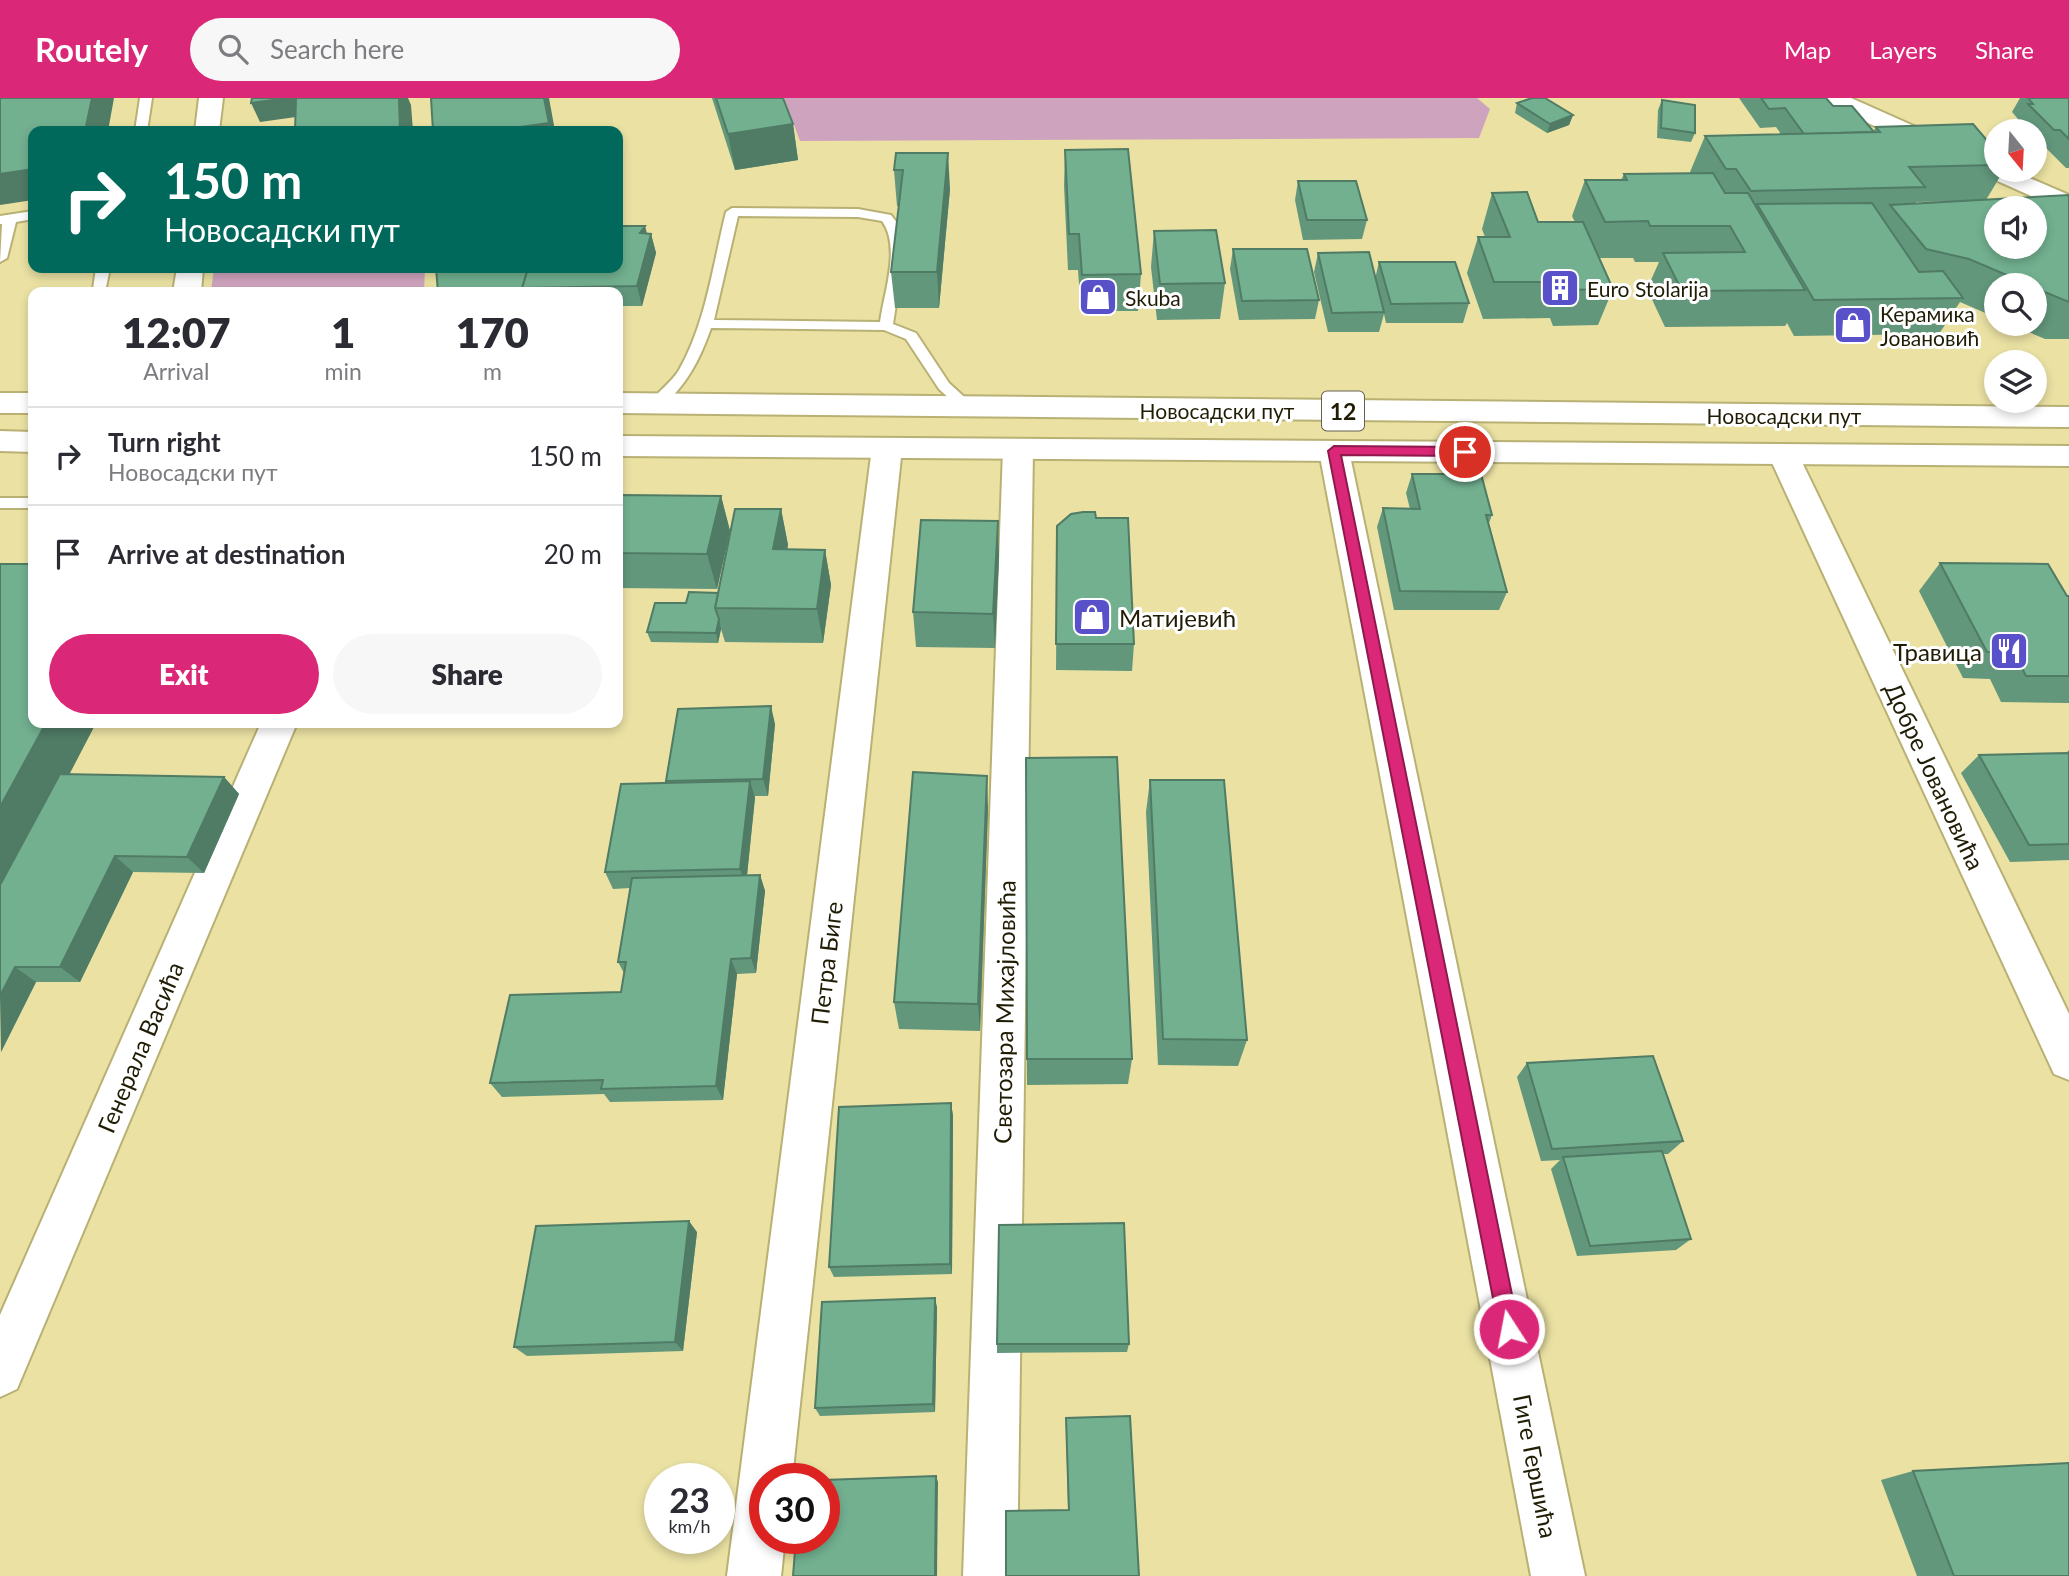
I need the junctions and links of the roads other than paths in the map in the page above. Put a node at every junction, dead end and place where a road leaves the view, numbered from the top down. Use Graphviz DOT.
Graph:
graph roads {
  1 [pos="146,98"];
  2 [pos="211,98"];
  3 [pos="1831,98"];
  4 [pos="142,126"];
  5 [pos="208,126"];
  6 [pos="2069,205"];
  7 [pos="28,216"];
  8 [pos="5,220"];
  9 [pos="0,258"];
  10 [pos="706,324"];
  11 [pos="886,326"];
  12 [pos="0,403"];
  13 [pos="28,403"];
  14 [pos="623,403"];
  15 [pos="657,403"];
  16 [pos="968,408"];
  17 [pos="2069,417"];
  18 [pos="0,442"];
  19 [pos="28,442"];
  20 [pos="623,446"];
  21 [pos="887,447"];
  22 [pos="1017,449"];
  23 [pos="1334,451"];
  24 [pos="1783,454"];
  25 [pos="2067,458"];
  26 [pos="0,503"];
  27 [pos="28,503"];
  28 [pos="277,728"];
  29 [pos="2069,1060"];
  30 [pos="0,1372"];
  31 [pos="768,1463"];
  32 [pos="757,1554"];
  33 [pos="754,1576"];
  34 [pos="989,1576"];
  35 [pos="1558,1576"];
  1 -- 4 [label="lane"];
  2 -- 5 [label="street"];
  3 -- 6 [label="street"];
  7 -- 8 [label="lane"];
  8 -- 9 [label="lane"];
  10 -- 11 [label="lane"];
  10 -- 11 [label="lane"];
  10 -- 15 [label="lane"];
  11 -- 16 [label="lane"];
  12 -- 13 [label="street"];
  14 -- 15 [label="street, Новосадски пут / 12"];
  15 -- 16 [label="street, Новосадски пут / 12"];
  16 -- 17 [label="street, Новосадски пут / 12"];
  18 -- 19 [label="street"];
  20 -- 21 [label="street, Новосадски пут / 12"];
  21 -- 22 [label="street, Новосадски пут / 12"];
  21 -- 31 [label="street, Петра Биге"];
  22 -- 23 [label="street, Новосадски пут / 12"];
  22 -- 34 [label="street, Светозара Михајловића"];
  23 -- 24 [label="street, Новосадски пут / 12"];
  23 -- 35 [label="street, Гиге Гершића"];
  24 -- 25 [label="street, Новосадски пут / 12"];
  24 -- 29 [label="street, Добре Јовановића"];
  26 -- 27 [label="lane"];
  28 -- 30 [label="street, Генерала Васића"];
  32 -- 33 [label="street"];
}
